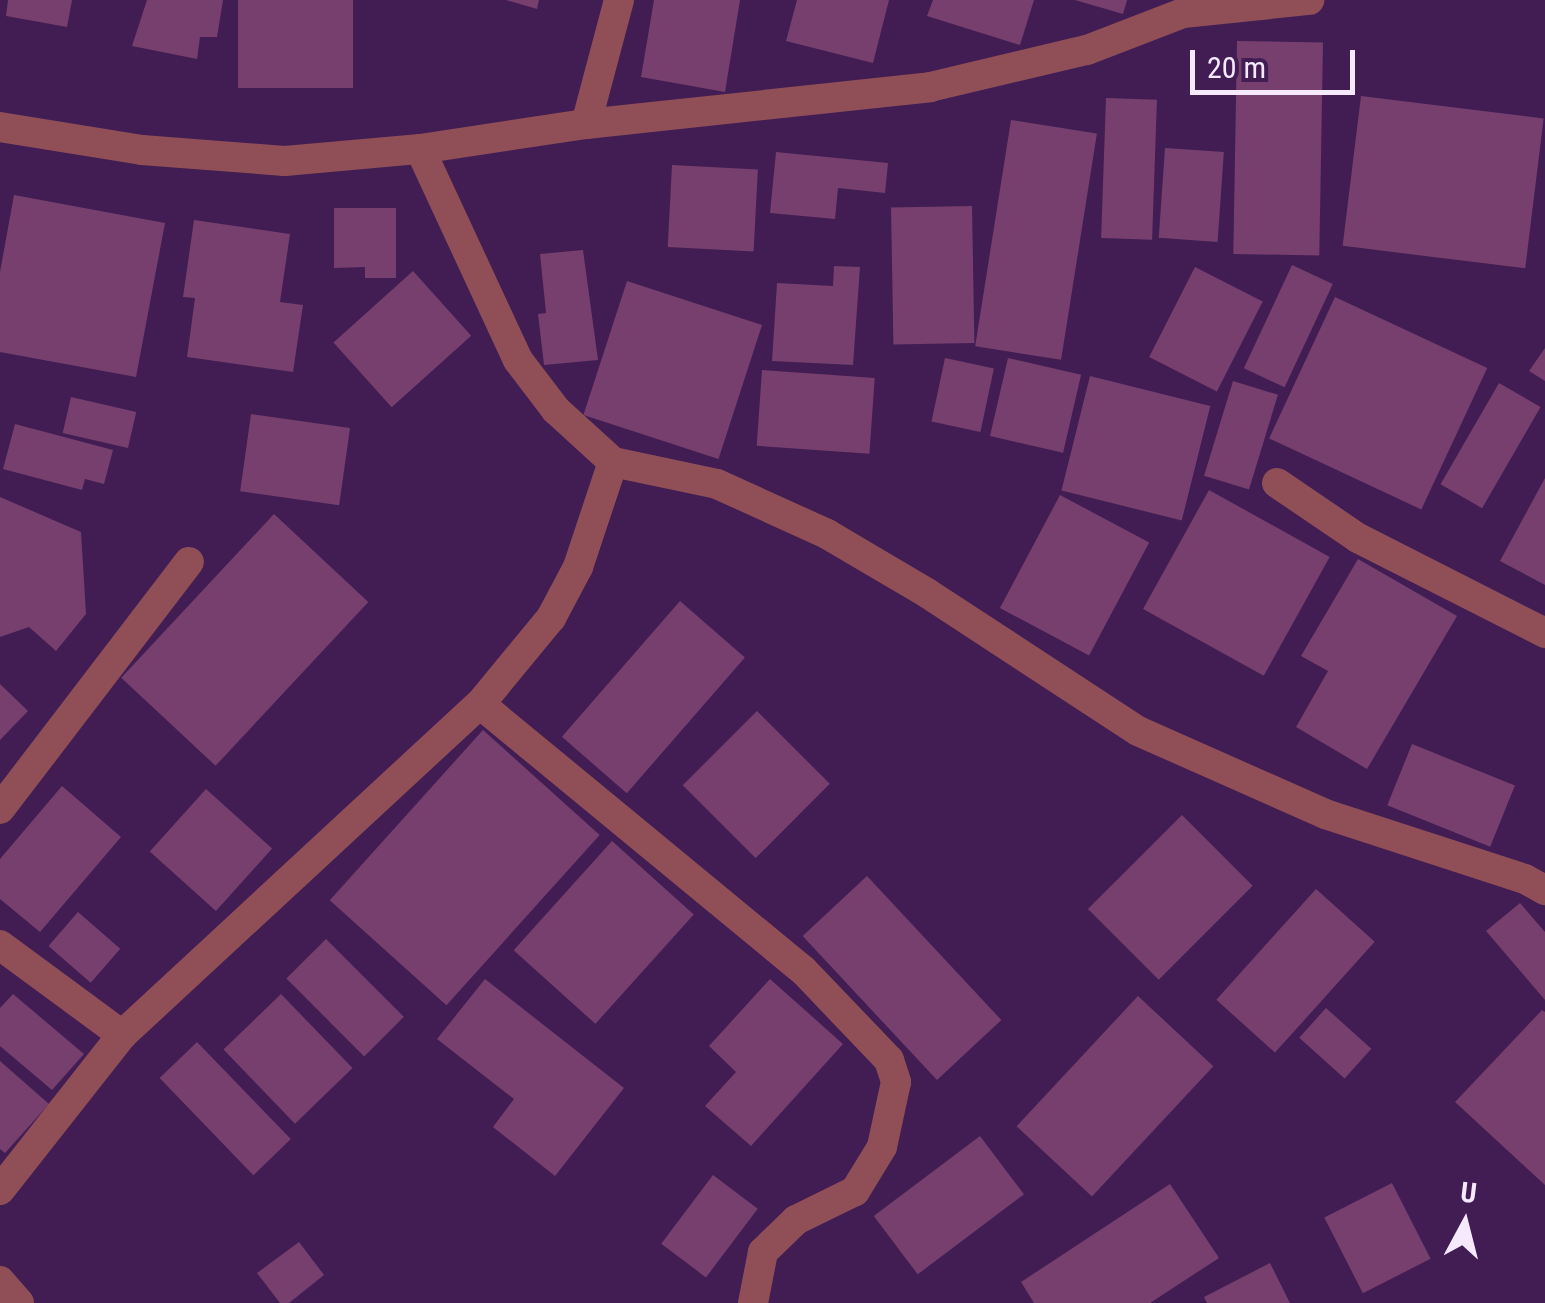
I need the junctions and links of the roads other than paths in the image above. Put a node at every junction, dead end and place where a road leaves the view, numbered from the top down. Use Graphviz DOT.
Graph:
graph roads {
  1 [pos="619,0"];
  2 [pos="1309,0"];
  3 [pos="1185,7"];
  4 [pos="586,124"];
  5 [pos="0,127"];
  6 [pos="420,149"];
  7 [pos="613,462"];
  8 [pos="1277,483"];
  9 [pos="189,562"];
  10 [pos="1545,633"];
  11 [pos="480,704"];
  12 [pos="0,809"];
  13 [pos="1538,880"];
  14 [pos="0,945"];
  15 [pos="122,1035"];
  16 [pos="0,1190"];
  17 [pos="0,1281"];
  18 [pos="19,1303"];
  19 [pos="752,1303"];
  1 -- 4 [label="street"];
  2 -- 3 [label="street"];
  3 -- 4 [label="street"];
  4 -- 6 [label="street"];
  5 -- 6 [label="street"];
  6 -- 7 [label="street"];
  7 -- 11 [label="street"];
  7 -- 13 [label="street"];
  8 -- 10 [label="street"];
  9 -- 12 [label="street"];
  11 -- 15 [label="street"];
  11 -- 19 [label="street"];
  14 -- 15 [label="street"];
  15 -- 16 [label="street"];
  17 -- 18 [label="street"];
}
